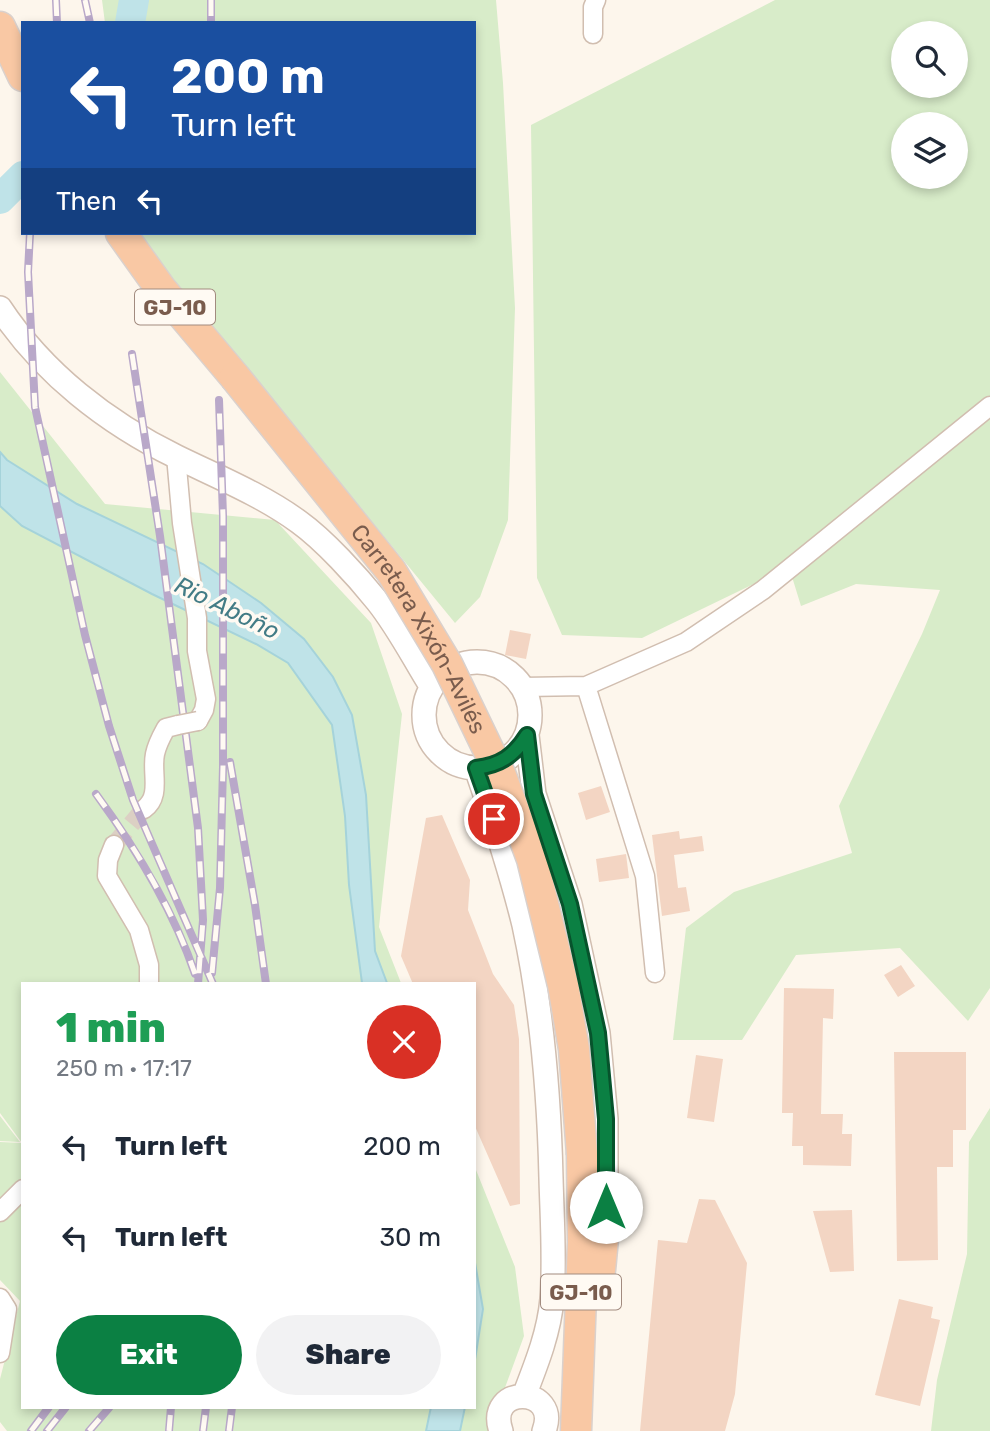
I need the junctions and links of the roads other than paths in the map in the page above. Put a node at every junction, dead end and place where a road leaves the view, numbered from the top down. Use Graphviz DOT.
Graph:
graph roads {
  1 [pos="596,0"];
  2 [pos="0,27"];
  3 [pos="593,34"];
  4 [pos="21,72"];
  5 [pos="122,235"];
  6 [pos="0,308"];
  7 [pos="990,406"];
  8 [pos="176,456"];
  9 [pos="431,686"];
  10 [pos="586,686"];
  11 [pos="523,687"];
  12 [pos="527,735"];
  13 [pos="476,768"];
  14 [pos="144,809"];
  15 [pos="114,845"];
  16 [pos="655,973"];
  17 [pos="149,982"];
  18 [pos="21,1191"];
  19 [pos="606,1207"];
  20 [pos="0,1212"];
  21 [pos="0,1298"];
  22 [pos="0,1353"];
  23 [pos="524,1396"];
  24 [pos="501,1431"];
  25 [pos="544,1431"];
  26 [pos="576,1431"];
  27 [pos="585,1431"];
  1 -- 3 [label="street"];
  2 -- 4 [label="highway"];
  5 -- 26 [label="highway, Carretera Xixón-Avilés / GJ-10, bridge"];
  6 -- 8 [label="street"];
  7 -- 10 [label="street"];
  8 -- 9 [label="street"];
  8 -- 14 [label="street, bridge"];
  9 -- 11 [label="street"];
  9 -- 13 [label="street"];
  10 -- 11 [label="street"];
  10 -- 16 [label="street"];
  11 -- 12 [label="street"];
  12 -- 13 [label="street"];
  12 -- 19 [label="street"];
  13 -- 23 [label="street"];
  15 -- 17 [label="street"];
  18 -- 20 [label="street"];
  19 -- 27 [label="highway"];
  21 -- 22 [label="street"];
  23 -- 24 [label="street"];
  23 -- 25 [label="street"];
}
